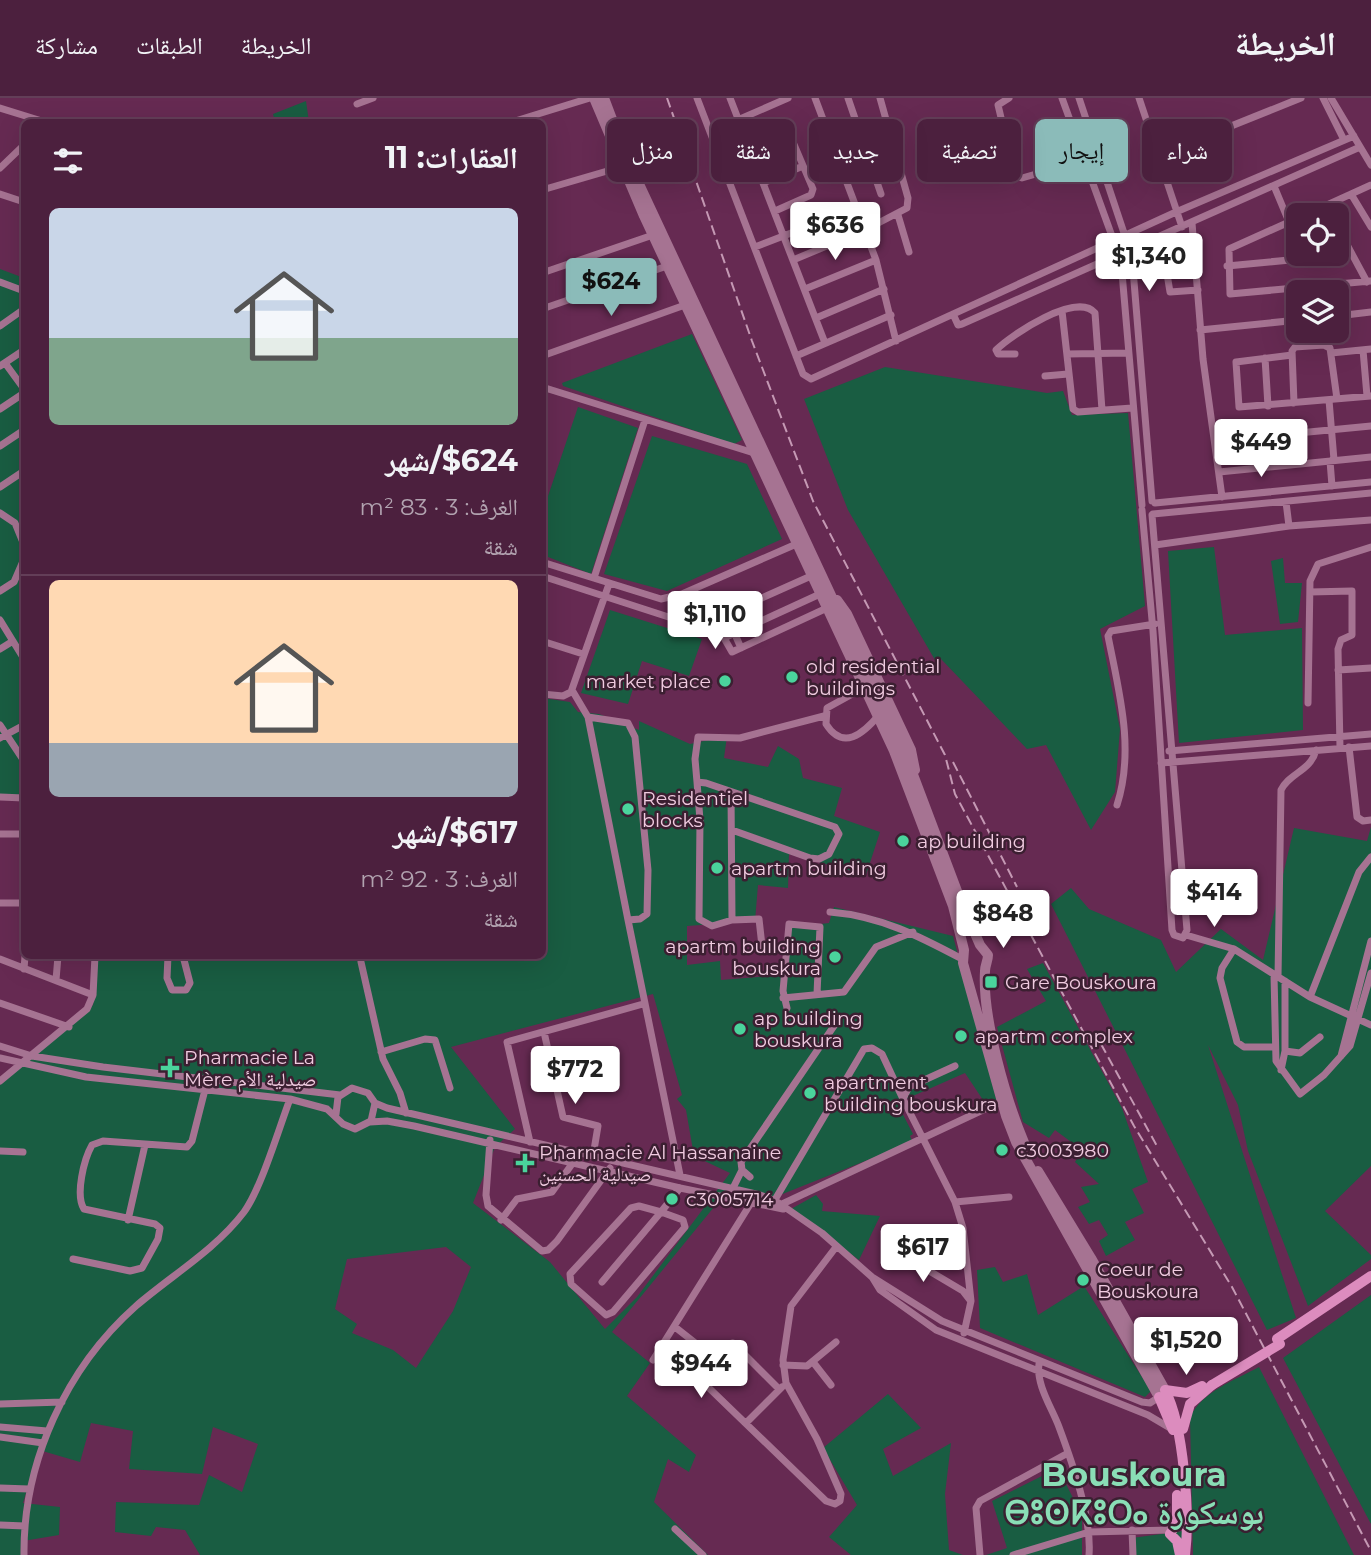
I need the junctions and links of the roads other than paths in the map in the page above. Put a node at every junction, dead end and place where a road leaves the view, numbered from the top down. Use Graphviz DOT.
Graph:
graph roads {
  1 [pos="372,98"];
  2 [pos="592,98"];
  3 [pos="604,98"];
  4 [pos="696,98"];
  5 [pos="788,98"];
  6 [pos="815,98"];
  7 [pos="848,98"];
  8 [pos="880,98"];
  9 [pos="1009,98"];
  10 [pos="1062,98"];
  11 [pos="1079,98"];
  12 [pos="1301,98"];
  13 [pos="1323,98"];
  14 [pos="1331,98"];
  15 [pos="733,99"];
  16 [pos="1142,99"];
  17 [pos="357,104"];
  18 [pos="0,108"];
  19 [pos="9,111"];
  20 [pos="741,118"];
  21 [pos="0,119"];
  22 [pos="35,119"];
  23 [pos="522,119"];
  24 [pos="1069,119"];
  25 [pos="1086,119"];
  26 [pos="1148,119"];
  27 [pos="1232,126"];
  28 [pos="709,132"];
  29 [pos="607,134"];
  30 [pos="1353,136"];
  31 [pos="1344,140"];
  32 [pos="795,147"];
  33 [pos="1360,147"];
  34 [pos="21,148"];
  35 [pos="1371,165"];
  36 [pos="803,166"];
  37 [pos="0,168"];
  38 [pos="607,171"];
  39 [pos="1035,174"];
  40 [pos="628,182"];
  41 [pos="1091,182"];
  42 [pos="1107,182"];
  43 [pos="1168,182"];
  44 [pos="764,183"];
  45 [pos="1371,185"];
  46 [pos="1274,186"];
  47 [pos="546,189"];
  48 [pos="0,194"];
  49 [pos="881,194"];
  50 [pos="1351,194"];
  51 [pos="21,201"];
  52 [pos="1332,203"];
  53 [pos="856,208"];
  54 [pos="775,211"];
  55 [pos="1177,212"];
  56 [pos="898,215"];
  57 [pos="1286,215"];
  58 [pos="1192,223"];
  59 [pos="1286,223"];
  60 [pos="1182,227"];
  61 [pos="1371,227"];
  62 [pos="865,230"];
  63 [pos="653,235"];
  64 [pos="784,236"];
  65 [pos="1125,236"];
  66 [pos="1113,242"];
  67 [pos="755,247"];
  68 [pos="1349,248"];
  69 [pos="1130,249"];
  70 [pos="909,252"];
  71 [pos="1118,254"];
  72 [pos="1352,254"];
  73 [pos="793,260"];
  74 [pos="876,260"];
  75 [pos="667,266"];
  76 [pos="1227,266"];
  77 [pos="1166,268"];
  78 [pos="546,272"];
  79 [pos="1369,281"];
  80 [pos="0,282"];
  81 [pos="1349,284"];
  82 [pos="805,289"];
  83 [pos="884,289"];
  84 [pos="21,290"];
  85 [pos="1198,290"];
  86 [pos="1286,291"];
  87 [pos="685,305"];
  88 [pos="546,308"];
  89 [pos="21,311"];
  90 [pos="1062,311"];
  91 [pos="1371,312"];
  92 [pos="953,314"];
  93 [pos="891,315"];
  94 [pos="1349,315"];
  95 [pos="816,318"];
  96 [pos="1286,321"];
  97 [pos="0,326"];
  98 [pos="1200,330"];
  99 [pos="896,341"];
  100 [pos="825,343"];
  101 [pos="1323,345"];
  102 [pos="1139,346"];
  103 [pos="1128,350"];
  104 [pos="1367,350"];
  105 [pos="21,352"];
  106 [pos="1331,353"];
  107 [pos="1015,354"];
  108 [pos="1067,354"];
  109 [pos="1096,354"];
  110 [pos="546,355"];
  111 [pos="1292,355"];
  112 [pos="796,356"];
  113 [pos="1265,358"];
  114 [pos="2,365"];
  115 [pos="1069,374"];
  116 [pos="1045,376"];
  117 [pos="21,387"];
  118 [pos="546,388"];
  119 [pos="21,393"];
  120 [pos="1369,396"];
  121 [pos="1333,399"];
  122 [pos="1294,403"];
  123 [pos="1,406"];
  124 [pos="1268,406"];
  125 [pos="1132,408"];
  126 [pos="1102,410"];
  127 [pos="645,420"];
  128 [pos="1371,426"];
  129 [pos="1332,429"];
  130 [pos="21,432"];
  131 [pos="1147,432"];
  132 [pos="1134,434"];
  133 [pos="1215,441"];
  134 [pos="0,446"];
  135 [pos="754,453"];
  136 [pos="1371,457"];
  137 [pos="1332,460"];
  138 [pos="1219,472"];
  139 [pos="21,473"];
  140 [pos="1371,482"];
  141 [pos="1332,486"];
  142 [pos="0,487"];
  143 [pos="1292,490"];
  144 [pos="1280,491"];
  145 [pos="1371,493"];
  146 [pos="1222,496"];
  147 [pos="1154,502"];
  148 [pos="1287,502"];
  149 [pos="1142,508"];
  150 [pos="0,513"];
  151 [pos="1153,514"];
  152 [pos="21,519"];
  153 [pos="1371,520"];
  154 [pos="15,523"];
  155 [pos="1289,526"];
  156 [pos="21,530"];
  157 [pos="801,542"];
  158 [pos="1155,545"];
  159 [pos="1371,547"];
  160 [pos="546,563"];
  161 [pos="21,573"];
  162 [pos="811,576"];
  163 [pos="546,577"];
  164 [pos="594,579"];
  165 [pos="609,584"];
  166 [pos="0,591"];
  167 [pos="1311,592"];
  168 [pos="825,593"];
  169 [pos="682,594"];
  170 [pos="605,596"];
  171 [pos="827,608"];
  172 [pos="726,614"];
  173 [pos="0,620"];
  174 [pos="685,623"];
  175 [pos="1163,624"];
  176 [pos="1152,625"];
  177 [pos="735,633"];
  178 [pos="13,641"];
  179 [pos="546,642"];
  180 [pos="741,648"];
  181 [pos="0,649"];
  182 [pos="21,654"];
  183 [pos="583,654"];
  184 [pos="1371,668"];
  185 [pos="1338,670"];
  186 [pos="865,687"];
  187 [pos="572,690"];
  188 [pos="546,694"];
  189 [pos="1308,704"];
  190 [pos="878,715"];
  191 [pos="824,716"];
  192 [pos="588,717"];
  193 [pos="0,725"];
  194 [pos="21,727"];
  195 [pos="1371,734"];
  196 [pos="4,737"];
  197 [pos="1340,737"];
  198 [pos="1306,740"];
  199 [pos="1371,746"];
  200 [pos="1345,748"];
  201 [pos="1173,750"];
  202 [pos="1317,750"];
  203 [pos="1160,751"];
  204 [pos="1307,751"];
  205 [pos="21,757"];
  206 [pos="1174,762"];
  207 [pos="1161,763"];
  208 [pos="697,782"];
  209 [pos="731,792"];
  210 [pos="0,797"];
  211 [pos="21,798"];
  212 [pos="1116,805"];
  213 [pos="1371,820"];
  214 [pos="732,830"];
  215 [pos="0,834"];
  216 [pos="21,834"];
  217 [pos="1180,834"];
  218 [pos="1167,835"];
  219 [pos="1371,857"];
  220 [pos="0,902"];
  221 [pos="21,903"];
  222 [pos="830,912"];
  223 [pos="628,920"];
  224 [pos="732,920"];
  225 [pos="913,932"];
  226 [pos="1186,935"];
  227 [pos="1371,941"];
  228 [pos="980,945"];
  229 [pos="762,946"];
  230 [pos="1234,949"];
  231 [pos="964,958"];
  232 [pos="0,959"];
  233 [pos="25,959"];
  234 [pos="58,959"];
  235 [pos="95,959"];
  236 [pos="168,959"];
  237 [pos="184,959"];
  238 [pos="1369,960"];
  239 [pos="361,962"];
  240 [pos="985,967"];
  241 [pos="24,969"];
  242 [pos="1371,974"];
  243 [pos="1279,977"];
  244 [pos="56,980"];
  245 [pos="817,994"];
  246 [pos="93,995"];
  247 [pos="1310,997"];
  248 [pos="783,998"];
  249 [pos="0,1003"];
  250 [pos="643,1004"];
  251 [pos="787,1008"];
  252 [pos="1355,1017"];
  253 [pos="836,1023"];
  254 [pos="1371,1025"];
  255 [pos="69,1027"];
  256 [pos="544,1032"];
  257 [pos="1320,1037"];
  258 [pos="0,1046"];
  259 [pos="1275,1047"];
  260 [pos="1285,1051"];
  261 [pos="381,1052"];
  262 [pos="32,1056"];
  263 [pos="0,1058"];
  264 [pos="22,1064"];
  265 [pos="955,1066"];
  266 [pos="1281,1070"];
  267 [pos="208,1079"];
  268 [pos="0,1081"];
  269 [pos="450,1088"];
  270 [pos="205,1090"];
  271 [pos="340,1095"];
  272 [pos="290,1099"];
  273 [pos="903,1099"];
  274 [pos="1002,1101"];
  275 [pos="375,1102"];
  276 [pos="406,1113"];
  277 [pos="336,1114"];
  278 [pos="370,1122"];
  279 [pos="491,1132"];
  280 [pos="923,1137"];
  281 [pos="530,1142"];
  282 [pos="490,1144"];
  283 [pos="145,1145"];
  284 [pos="0,1151"];
  285 [pos="23,1152"];
  286 [pos="593,1156"];
  287 [pos="612,1160"];
  288 [pos="572,1164"];
  289 [pos="742,1170"];
  290 [pos="609,1172"];
  291 [pos="680,1175"];
  292 [pos="750,1177"];
  293 [pos="680,1188"];
  294 [pos="733,1188"];
  295 [pos="1009,1197"];
  296 [pos="955,1202"];
  297 [pos="751,1203"];
  298 [pos="778,1206"];
  299 [pos="661,1213"];
  300 [pos="128,1220"];
  301 [pos="501,1220"];
  302 [pos="895,1245"];
  303 [pos="836,1247"];
  304 [pos="73,1259"];
  305 [pos="872,1276"];
  306 [pos="1371,1276"];
  307 [pos="602,1282"];
  308 [pos="1371,1284"];
  309 [pos="971,1301"];
  310 [pos="675,1327"];
  311 [pos="965,1332"];
  312 [pos="961,1341"];
  313 [pos="836,1342"];
  314 [pos="1278,1342"];
  315 [pos="713,1357"];
  316 [pos="1040,1358"];
  317 [pos="653,1360"];
  318 [pos="813,1362"];
  319 [pos="783,1365"];
  320 [pos="1038,1368"];
  321 [pos="786,1383"];
  322 [pos="1211,1383"];
  323 [pos="831,1385"];
  324 [pos="779,1390"];
  325 [pos="1158,1397"];
  326 [pos="62,1402"];
  327 [pos="0,1404"];
  328 [pos="1149,1415"];
  329 [pos="746,1423"];
  330 [pos="0,1427"];
  331 [pos="47,1431"];
  332 [pos="1174,1432"];
  333 [pos="0,1437"];
  334 [pos="43,1443"];
  335 [pos="1181,1449"];
  336 [pos="1068,1452"];
  337 [pos="0,1488"];
  338 [pos="29,1489"];
  339 [pos="0,1525"];
  340 [pos="25,1526"];
  341 [pos="675,1529"];
  342 [pos="1132,1531"];
  343 [pos="1179,1531"];
  344 [pos="1089,1532"];
  345 [pos="24,1555"];
  346 [pos="703,1555"];
  347 [pos="980,1555"];
  348 [pos="1013,1555"];
  349 [pos="1088,1555"];
  350 [pos="1133,1555"];
  351 [pos="1182,1555"];
  1 -- 17 [label="street"];
  2 -- 23 [label="street"];
  2 -- 29 [label="street"];
  3 -- 157 [label="street"];
  4 -- 28 [label="street"];
  5 -- 20 [label="street"];
  6 -- 53 [label="street"];
  7 -- 49 [label="street"];
  8 -- 56 [label="street"];
  9 -- 39 [label="street"];
  10 -- 24 [label="street"];
  11 -- 25 [label="street"];
  12 -- 27 [label="street"];
  13 -- 31 [label="street"];
  14 -- 30 [label="street"];
  15 -- 20 [label="street"];
  16 -- 26 [label="street"];
  18 -- 19 [label="street"];
  19 -- 21 [label="street"];
  19 -- 22 [label="street"];
  20 -- 28 [label="street"];
  28 -- 67 [label="street"];
  30 -- 31 [label="street"];
  30 -- 33 [label="street"];
  31 -- 55 [label="street"];
  32 -- 36 [label="street"];
  33 -- 35 [label="street"];
  33 -- 46 [label="street"];
  34 -- 37 [label="street"];
  36 -- 44 [label="street"];
  36 -- 54 [label="street"];
  38 -- 47 [label="street"];
  40 -- 63 [label="street"];
  41 -- 66 [label="street"];
  42 -- 65 [label="street"];
  43 -- 55 [label="street"];
  44 -- 54 [label="street"];
  45 -- 50 [label="street"];
  46 -- 57 [label="street"];
  46 -- 58 [label="street"];
  48 -- 51 [label="street"];
  50 -- 52 [label="street"];
  50 -- 61 [label="street"];
  53 -- 62 [label="street"];
  53 -- 64 [label="street"];
  54 -- 64 [label="street"];
  55 -- 60 [label="street"];
  55 -- 65 [label="street"];
  56 -- 62 [label="street"];
  56 -- 70 [label="street"];
  58 -- 60 [label="street"];
  58 -- 85 [label="street"];
  59 -- 76 [label="street"];
  60 -- 69 [label="street"];
  62 -- 73 [label="street"];
  62 -- 74 [label="street"];
  63 -- 75 [label="street"];
  63 -- 78 [label="street"];
  64 -- 67 [label="street"];
  64 -- 73 [label="street"];
  65 -- 66 [label="street"];
  65 -- 69 [label="street"];
  66 -- 71 [label="street"];
  66 -- 92 [label="street"];
  67 -- 112 [label="street"];
  68 -- 72 [label="street"];
  69 -- 71 [label="street"];
  69 -- 102 [label="street"];
  71 -- 92 [label="street"];
  71 -- 103 [label="street"];
  72 -- 76 [label="street"];
  72 -- 79 [label="street"];
  73 -- 82 [label="street"];
  74 -- 82 [label="street"];
  74 -- 83 [label="street"];
  75 -- 87 [label="street"];
  75 -- 88 [label="street"];
  76 -- 86 [label="street"];
  77 -- 85 [label="street"];
  79 -- 81 [label="street"];
  80 -- 84 [label="street"];
  82 -- 95 [label="street"];
  83 -- 93 [label="street"];
  83 -- 95 [label="street"];
  85 -- 98 [label="street"];
  87 -- 110 [label="street"];
  87 -- 135 [label="street"];
  89 -- 97 [label="street"];
  90 -- 107 [label="street"];
  90 -- 108 [label="street"];
  90 -- 109 [label="street"];
  91 -- 94 [label="street"];
  92 -- 99 [label="street"];
  93 -- 99 [label="street"];
  93 -- 100 [label="street"];
  95 -- 100 [label="street"];
  96 -- 98 [label="street"];
  98 -- 133 [label="street"];
  99 -- 112 [label="street"];
  100 -- 112 [label="street"];
  101 -- 106 [label="street"];
  101 -- 111 [label="street"];
  102 -- 103 [label="street"];
  102 -- 131 [label="street"];
  103 -- 109 [label="street"];
  103 -- 125 [label="street"];
  104 -- 106 [label="street"];
  104 -- 120 [label="street"];
  105 -- 114 [label="street"];
  106 -- 121 [label="street"];
  108 -- 109 [label="street"];
  108 -- 115 [label="street"];
  109 -- 126 [label="street"];
  111 -- 113 [label="street"];
  111 -- 122 [label="street"];
  113 -- 124 [label="street"];
  113 -- 124 [label="street"];
  114 -- 117 [label="street"];
  115 -- 116 [label="street"];
  115 -- 126 [label="street"];
  118 -- 127 [label="street"];
  119 -- 123 [label="street"];
  120 -- 121 [label="street"];
  121 -- 122 [label="street"];
  121 -- 129 [label="street"];
  122 -- 124 [label="street"];
  125 -- 126 [label="street"];
  125 -- 132 [label="street"];
  127 -- 135 [label="street"];
  127 -- 164 [label="street"];
  128 -- 129 [label="street"];
  129 -- 133 [label="street"];
  129 -- 137 [label="street"];
  130 -- 134 [label="street"];
  131 -- 132 [label="street"];
  131 -- 147 [label="street"];
  132 -- 149 [label="street"];
  133 -- 138 [label="street"];
  135 -- 157 [label="street"];
  136 -- 137 [label="street"];
  137 -- 138 [label="street"];
  137 -- 141 [label="street"];
  138 -- 146 [label="street"];
  139 -- 142 [label="street"];
  140 -- 141 [label="street"];
  141 -- 143 [label="street"];
  143 -- 144 [label="street"];
  143 -- 148 [label="street"];
  144 -- 146 [label="street"];
  144 -- 148 [label="street"];
  145 -- 148 [label="street"];
  146 -- 147 [label="street"];
  147 -- 149 [label="street"];
  147 -- 151 [label="street"];
  148 -- 151 [label="street"];
  148 -- 155 [label="street"];
  149 -- 151 [label="street"];
  149 -- 176 [label="street"];
  150 -- 154 [label="street"];
  151 -- 158 [label="street"];
  152 -- 154 [label="street"];
  153 -- 155 [label="street"];
  154 -- 156 [label="street"];
  155 -- 158 [label="street"];
  157 -- 162 [label="street"];
  157 -- 168 [label="street"];
  157 -- 169 [label="street"];
  158 -- 175 [label="street"];
  159 -- 167 [label="street"];
  160 -- 164 [label="street"];
  161 -- 166 [label="street"];
  162 -- 168 [label="street"];
  162 -- 172 [label="street"];
  163 -- 170 [label="street"];
  164 -- 165 [label="street"];
  165 -- 169 [label="street"];
  165 -- 170 [label="street"];
  167 -- 185 [label="street"];
  167 -- 189 [label="street"];
  168 -- 171 [label="street"];
  168 -- 177 [label="street"];
  168 -- 228 [label="street"];
  169 -- 174 [label="street"];
  170 -- 174 [label="street"];
  170 -- 183 [label="street"];
  171 -- 180 [label="street"];
  171 -- 186 [label="street"];
  172 -- 174 [label="street"];
  172 -- 177 [label="street"];
  173 -- 178 [label="street"];
  175 -- 176 [label="street"];
  175 -- 201 [label="street"];
  176 -- 203 [label="street"];
  176 -- 212 [label="street"];
  177 -- 180 [label="street"];
  177 -- 180 [label="street"];
  178 -- 181 [label="street"];
  178 -- 182 [label="street"];
  179 -- 183 [label="street"];
  183 -- 187 [label="street"];
  184 -- 185 [label="street"];
  185 -- 197 [label="street"];
  186 -- 190 [label="street"];
  186 -- 191 [label="street"];
  187 -- 188 [label="street"];
  187 -- 192 [label="street"];
  190 -- 191 [label="street"];
  190 -- 231 [label="street"];
  191 -- 208 [label="street"];
  192 -- 223 [label="street"];
  192 -- 223 [label="street"];
  193 -- 196 [label="street"];
  194 -- 196 [label="street"];
  195 -- 197 [label="street"];
  196 -- 205 [label="street"];
  197 -- 198 [label="street"];
  197 -- 200 [label="street"];
  198 -- 201 [label="street"];
  198 -- 204 [label="street"];
  199 -- 200 [label="street"];
  200 -- 202 [label="street"];
  200 -- 213 [label="street"];
  201 -- 203 [label="street"];
  201 -- 206 [label="street"];
  202 -- 204 [label="street"];
  202 -- 243 [label="street"];
  203 -- 207 [label="street"];
  204 -- 206 [label="street"];
  206 -- 207 [label="street"];
  206 -- 217 [label="street"];
  207 -- 218 [label="street"];
  208 -- 209 [label="street"];
  208 -- 224 [label="street"];
  209 -- 214 [label="street"];
  209 -- 214 [label="street"];
  210 -- 211 [label="street"];
  214 -- 224 [label="street"];
  215 -- 216 [label="street"];
  217 -- 218 [label="street"];
  217 -- 226 [label="street"];
  218 -- 226 [label="street"];
  219 -- 247 [label="street"];
  220 -- 221 [label="street"];
  222 -- 225 [label="street"];
  223 -- 250 [label="street"];
  224 -- 229 [label="street"];
  225 -- 231 [label="street"];
  225 -- 245 [label="street"];
  226 -- 230 [label="street"];
  227 -- 238 [label="street"];
  228 -- 231 [label="street"];
  228 -- 240 [label="street"];
  230 -- 243 [label="street"];
  230 -- 259 [label="street"];
  231 -- 240 [label="street"];
  231 -- 274 [label="street"];
  232 -- 241 [label="street"];
  233 -- 241 [label="street"];
  234 -- 244 [label="street"];
  235 -- 246 [label="street"];
  236 -- 237 [label="street"];
  238 -- 252 [label="street"];
  239 -- 261 [label="street"];
  240 -- 325 [label="street"];
  241 -- 244 [label="street"];
  242 -- 252 [label="street"];
  243 -- 247 [label="street"];
  243 -- 259 [label="street"];
  243 -- 260 [label="street"];
  244 -- 246 [label="street"];
  245 -- 248 [label="street"];
  245 -- 248 [label="street"];
  246 -- 255 [label="street"];
  247 -- 252 [label="street"];
  248 -- 251 [label="street"];
  249 -- 255 [label="street"];
  250 -- 256 [label="street"];
  250 -- 291 [label="street"];
  252 -- 254 [label="street"];
  252 -- 266 [label="street"];
  253 -- 289 [label="street"];
  255 -- 262 [label="street"];
  256 -- 281 [label="street"];
  256 -- 286 [label="street"];
  257 -- 260 [label="street"];
  258 -- 262 [label="street"];
  259 -- 266 [label="street"];
  260 -- 266 [label="street"];
  261 -- 269 [label="street"];
  261 -- 276 [label="street"];
  262 -- 264 [label="street"];
  262 -- 267 [label="street"];
  263 -- 264 [label="street"];
  264 -- 268 [label="street"];
  264 -- 270 [label="street"];
  265 -- 273 [label="street"];
  267 -- 270 [label="street"];
  267 -- 271 [label="street"];
  270 -- 272 [label="street"];
  270 -- 283 [label="street"];
  271 -- 275 [label="street"];
  271 -- 277 [label="street"];
  272 -- 277 [label="street"];
  272 -- 326 [label="street"];
  273 -- 280 [label="street"];
  273 -- 298 [label="street"];
  274 -- 280 [label="street"];
  274 -- 325 [label="street"];
  275 -- 276 [label="street"];
  275 -- 278 [label="street"];
  276 -- 279 [label="street"];
  277 -- 278 [label="street"];
  278 -- 282 [label="street"];
  279 -- 281 [label="street"];
  279 -- 282 [label="street"];
  280 -- 296 [label="street"];
  280 -- 298 [label="street"];
  281 -- 286 [label="street"];
  282 -- 288 [label="street"];
  282 -- 301 [label="street"];
  283 -- 300 [label="street"];
  283 -- 300 [label="street"];
  284 -- 285 [label="street"];
  286 -- 287 [label="street"];
  287 -- 290 [label="street"];
  287 -- 291 [label="street"];
  288 -- 290 [label="street"];
  288 -- 301 [label="street"];
  289 -- 292 [label="street"];
  289 -- 294 [label="street"];
  290 -- 293 [label="street"];
  290 -- 301 [label="street"];
  291 -- 294 [label="street"];
  293 -- 297 [label="street"];
  293 -- 299 [label="street"];
  294 -- 298 [label="street"];
  295 -- 296 [label="street"];
  296 -- 309 [label="street"];
  297 -- 298 [label="street"];
  297 -- 310 [label="street"];
  298 -- 303 [label="street"];
  299 -- 299 [label="street"];
  299 -- 307 [label="street"];
  300 -- 304 [label="street"];
  302 -- 309 [label="street"];
  303 -- 305 [label="street"];
  303 -- 319 [label="street"];
  305 -- 311 [label="street"];
  305 -- 312 [label="street"];
  306 -- 314 [label="main road"];
  308 -- 314 [label="main road"];
  309 -- 311 [label="street"];
  310 -- 315 [label="street"];
  310 -- 317 [label="street"];
  311 -- 312 [label="street"];
  311 -- 316 [label="street"];
  312 -- 320 [label="street"];
  313 -- 318 [label="street"];
  314 -- 322 [label="main road"];
  315 -- 324 [label="street"];
  315 -- 329 [label="street"];
  316 -- 320 [label="street"];
  316 -- 325 [label="street"];
  318 -- 319 [label="street"];
  318 -- 323 [label="street"];
  319 -- 321 [label="street"];
  320 -- 328 [label="street"];
  320 -- 336 [label="street"];
  321 -- 324 [label="street"];
  321 -- 329 [label="street"];
  322 -- 325 [label="main road"];
  322 -- 335 [label="main road"];
  324 -- 329 [label="street"];
  325 -- 328 [label="street"];
  325 -- 332 [label="main road"];
  325 -- 335 [label="main road"];
  326 -- 327 [label="street"];
  326 -- 331 [label="street"];
  328 -- 332 [label="street"];
  330 -- 331 [label="street"];
  331 -- 334 [label="street"];
  332 -- 343 [label="main road"];
  333 -- 334 [label="street"];
  334 -- 338 [label="street"];
  335 -- 343 [label="main road"];
  336 -- 344 [label="street"];
  336 -- 347 [label="street"];
  337 -- 338 [label="street"];
  338 -- 340 [label="street"];
  339 -- 340 [label="street"];
  340 -- 345 [label="street"];
  341 -- 346 [label="street"];
  342 -- 343 [label="street"];
  342 -- 344 [label="street"];
  342 -- 350 [label="street"];
  343 -- 351 [label="main road"];
  344 -- 348 [label="street"];
  344 -- 349 [label="street"];
}
